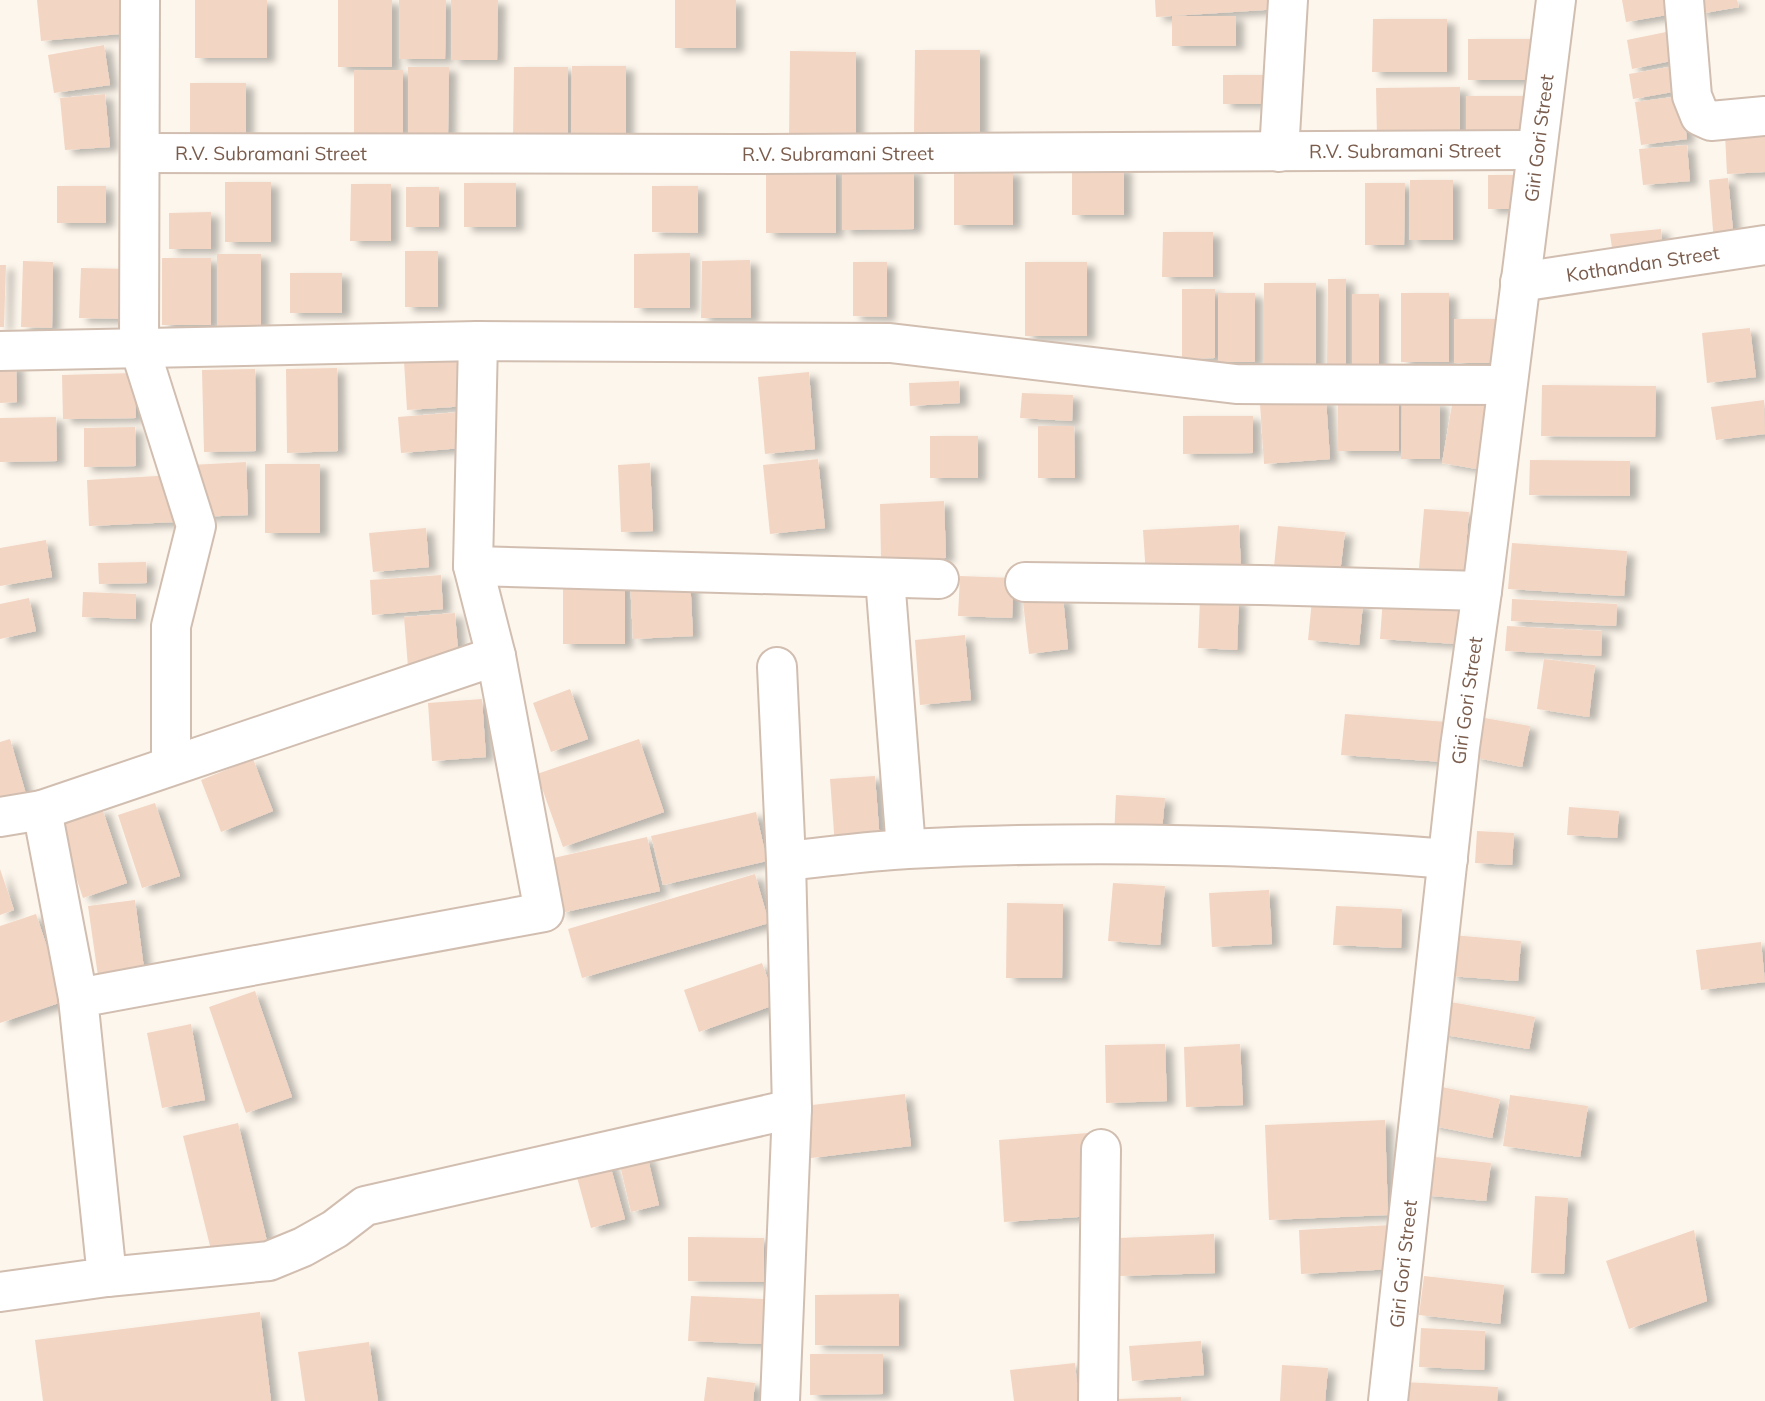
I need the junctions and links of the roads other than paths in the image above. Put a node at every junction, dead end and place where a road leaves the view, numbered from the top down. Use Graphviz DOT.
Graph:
graph roads {
  1 [pos="141,0"];
  2 [pos="1288,0"];
  3 [pos="1556,0"];
  4 [pos="1684,0"];
  5 [pos="1765,116"];
  6 [pos="1537,150"];
  7 [pos="1279,152"];
  8 [pos="140,153"];
  9 [pos="1765,245"];
  10 [pos="1520,282"];
  11 [pos="478,341"];
  12 [pos="139,346"];
  13 [pos="0,351"];
  14 [pos="1507,385"];
  15 [pos="473,566"];
  16 [pos="885,578"];
  17 [pos="939,579"];
  18 [pos="1025,582"];
  19 [pos="1482,591"];
  20 [pos="496,656"];
  21 [pos="777,667"];
  22 [pos="171,765"];
  23 [pos="42,810"];
  24 [pos="0,817"];
  25 [pos="906,849"];
  26 [pos="1448,859"];
  27 [pos="786,861"];
  28 [pos="78,998"];
  29 [pos="792,1109"];
  30 [pos="1101,1149"];
  31 [pos="107,1278"];
  32 [pos="0,1292"];
  33 [pos="780,1401"];
  34 [pos="1098,1401"];
  35 [pos="1388,1401"];
  1 -- 8 [label="street"];
  2 -- 7 [label="street"];
  3 -- 6 [label="street, Giri Gori Street"];
  4 -- 5 [label="street"];
  6 -- 7 [label="street, R.V. Subramani Street"];
  6 -- 10 [label="street, Giri Gori Street"];
  7 -- 8 [label="street, R.V. Subramani Street"];
  8 -- 12 [label="street"];
  9 -- 10 [label="street, Kothandan Street"];
  10 -- 14 [label="street, Giri Gori Street"];
  11 -- 12 [label="street"];
  11 -- 14 [label="street"];
  11 -- 15 [label="street"];
  12 -- 13 [label="street"];
  12 -- 22 [label="street"];
  14 -- 19 [label="street, Giri Gori Street"];
  15 -- 16 [label="street"];
  15 -- 20 [label="street"];
  16 -- 17 [label="street"];
  16 -- 25 [label="street"];
  18 -- 19 [label="street"];
  19 -- 26 [label="street, Giri Gori Street"];
  20 -- 22 [label="street"];
  20 -- 28 [label="street"];
  21 -- 27 [label="street"];
  22 -- 23 [label="street"];
  23 -- 24 [label="street"];
  23 -- 28 [label="street"];
  25 -- 26 [label="street"];
  25 -- 27 [label="street"];
  26 -- 35 [label="street, Giri Gori Street"];
  27 -- 29 [label="street"];
  28 -- 31 [label="street"];
  29 -- 31 [label="street"];
  29 -- 33 [label="street"];
  30 -- 34 [label="street"];
  31 -- 32 [label="street"];
}
